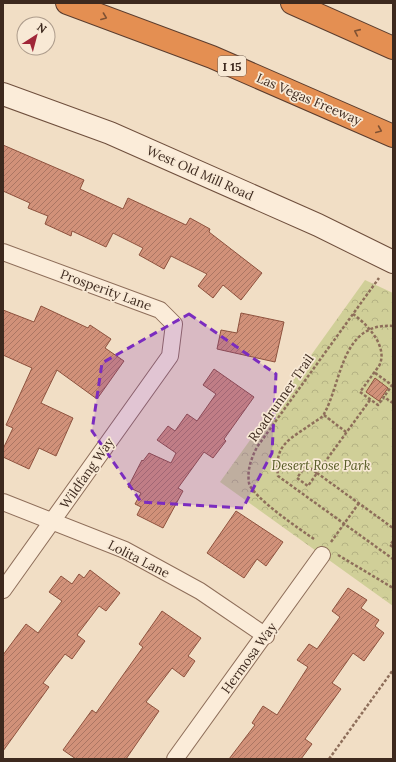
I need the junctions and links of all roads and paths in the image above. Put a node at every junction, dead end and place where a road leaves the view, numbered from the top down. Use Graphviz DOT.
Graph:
graph roads {
  1 [pos="67,3"];
  2 [pos="292,3"];
  3 [pos="393,48"];
  4 [pos="3,94"];
  5 [pos="393,136"];
  6 [pos="3,252"];
  7 [pos="392,262"];
  8 [pos="353,314"];
  9 [pos="393,326"];
  10 [pos="370,330"];
  11 [pos="170,356"];
  12 [pos="375,373"];
  13 [pos="384,397"];
  14 [pos="370,400"];
  15 [pos="393,403"];
  16 [pos="324,415"];
  17 [pos="346,432"];
  18 [pos="317,473"];
  19 [pos="3,502"];
  20 [pos="358,503"];
  21 [pos="53,521"];
  22 [pos="344,524"];
  23 [pos="393,528"];
  24 [pos="312,537"];
  25 [pos="393,541"];
  26 [pos="393,547"];
  27 [pos="326,549"];
  28 [pos="343,559"];
  29 [pos="393,559"];
  30 [pos="393,588"];
  31 [pos="3,590"];
  32 [pos="266,636"];
  33 [pos="393,670"];
  34 [pos="175,759"];
  35 [pos="329,759"];
  1 -- 5 [label="highway, Las Vegas Freeway / I 15, one-way"];
  3 -- 2 [label="highway, one-way"];
  4 -- 7 [label="street, West Old Mill Road"];
  6 -- 11 [label="street, Prosperity Lane"];
  7 -- 8 [label="path, Roadrunner Trail"];
  8 -- 10 [label="path"];
  8 -- 24 [label="path, Roadrunner Trail"];
  9 -- 10 [label="path"];
  10 -- 12 [label="path"];
  10 -- 16 [label="path"];
  11 -- 21 [label="street, Wildfang Way"];
  12 -- 13 [label="path"];
  12 -- 14 [label="path"];
  13 -- 14 [label="path"];
  13 -- 15 [label="path"];
  14 -- 17 [label="path"];
  16 -- 17 [label="path"];
  16 -- 22 [label="path"];
  17 -- 18 [label="path"];
  18 -- 18 [label="path"];
  18 -- 20 [label="path"];
  19 -- 21 [label="street, Lolita Lane"];
  20 -- 22 [label="path"];
  20 -- 23 [label="path"];
  21 -- 31 [label="street, Wildfang Way"];
  21 -- 32 [label="street, Lolita Lane"];
  22 -- 27 [label="path"];
  22 -- 29 [label="path"];
  25 -- 26 [label="path"];
  27 -- 32 [label="street, Hermosa Way"];
  28 -- 30 [label="path"];
  32 -- 34 [label="street, Hermosa Way"];
  33 -- 35 [label="path"];
}
